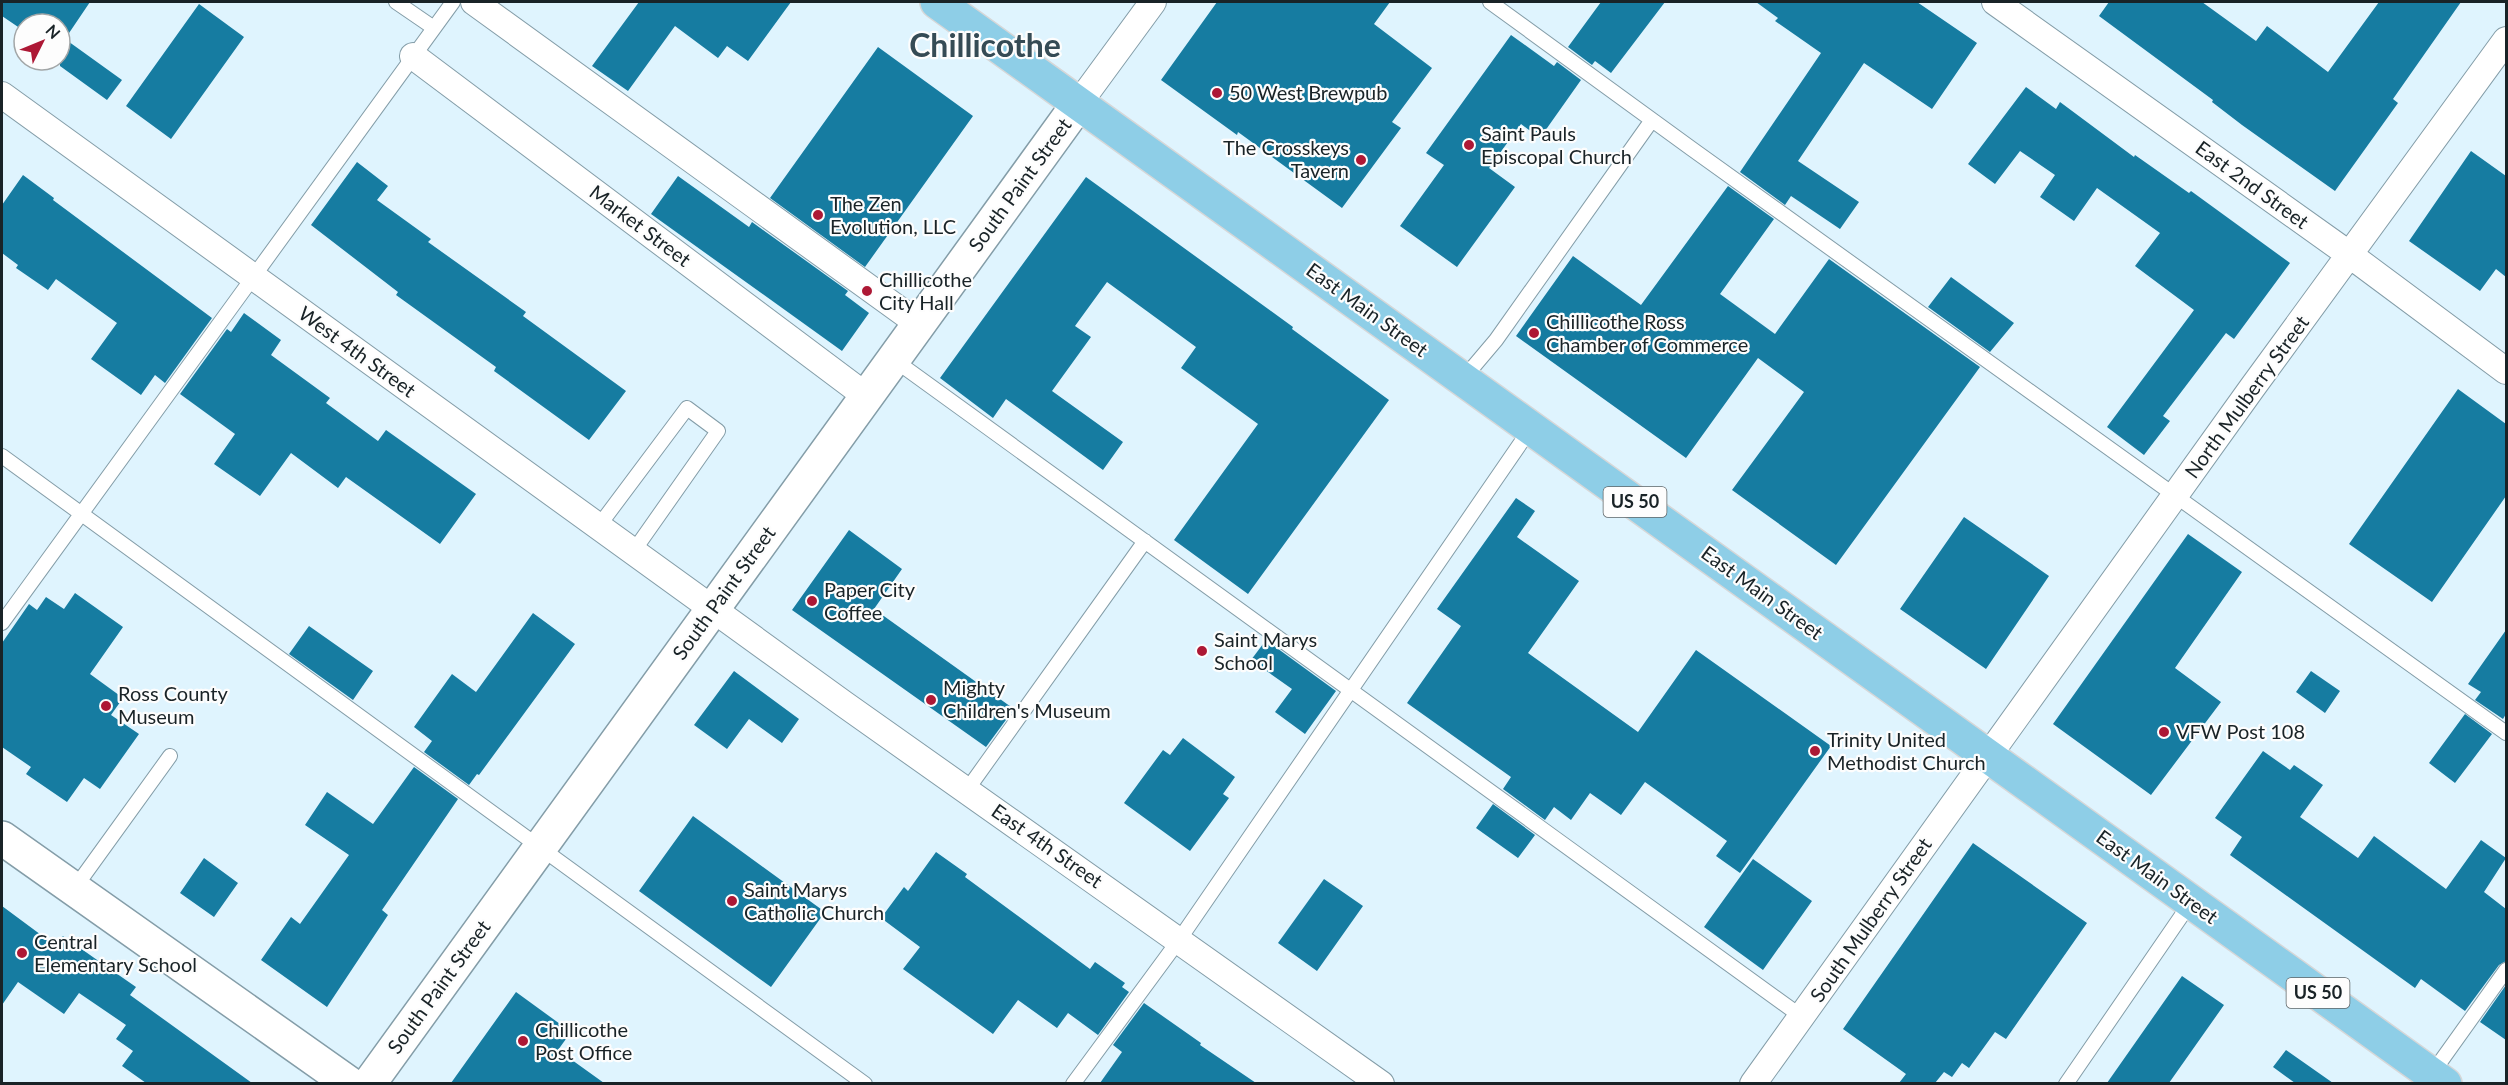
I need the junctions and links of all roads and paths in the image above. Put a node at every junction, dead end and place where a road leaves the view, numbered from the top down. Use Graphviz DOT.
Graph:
graph roads {
  1 [pos="396,2"];
  2 [pos="453,2"];
  3 [pos="474,2"];
  4 [pos="937,2"];
  5 [pos="1153,2"];
  6 [pos="1490,2"];
  7 [pos="1995,2"];
  8 [pos="434,28"];
  9 [pos="2506,40"];
  10 [pos="413,56"];
  11 [pos="2,95"];
  12 [pos="1079,103"];
  13 [pos="1652,120"];
  14 [pos="2350,255"];
  15 [pos="253,277"];
  16 [pos="919,324"];
  17 [pos="893,358"];
  18 [pos="2506,371"];
  19 [pos="1463,379"];
  20 [pos="866,396"];
  21 [pos="1531,428"];
  22 [pos="2,456"];
  23 [pos="2175,495"];
  24 [pos="82,513"];
  25 [pos="598,527"];
  26 [pos="1145,541"];
  27 [pos="633,552"];
  28 [pos="712,609"];
  29 [pos="2,623"];
  30 [pos="1351,690"];
  31 [pos="2506,733"];
  32 [pos="1988,755"];
  33 [pos="170,756"];
  34 [pos="967,790"];
  35 [pos="2,838"];
  36 [pos="540,848"];
  37 [pos="74,889"];
  38 [pos="2191,902"];
  39 [pos="1179,940"];
  40 [pos="2506,970"];
  41 [pos="1802,1017"];
  42 [pos="2434,1080"];
  43 [pos="350,1083"];
  44 [pos="369,1083"];
  45 [pos="865,1083"];
  46 [pos="1073,1083"];
  47 [pos="1381,1083"];
  48 [pos="1753,1083"];
  49 [pos="2066,1083"];
  1 -- 8 [label="lane"];
  2 -- 8 [label="lane"];
  3 -- 16 [label="street"];
  4 -- 12 [label="main road, US 50"];
  5 -- 12 [label="street"];
  6 -- 13 [label="lane"];
  7 -- 14 [label="street, East 2nd Street"];
  8 -- 10 [label="lane"];
  9 -- 14 [label="street, North Mulberry Street"];
  10 -- 15 [label="lane"];
  10 -- 20 [label="street, Market Street"];
  11 -- 15 [label="street, West 4th Street"];
  12 -- 16 [label="main road, South Paint Street"];
  12 -- 19 [label="main road, East Main Street / US 50"];
  13 -- 19 [label="lane"];
  13 -- 23 [label="lane"];
  14 -- 18 [label="street, East 2nd Street"];
  14 -- 23 [label="street, North Mulberry Street"];
  15 -- 24 [label="lane"];
  15 -- 25 [label="street, West 4th Street"];
  16 -- 17 [label="main road, South Paint Street"];
  17 -- 20 [label="main road, South Paint Street"];
  17 -- 26 [label="lane"];
  19 -- 21 [label="main road, East Main Street / US 50"];
  20 -- 28 [label="main road, South Paint Street"];
  21 -- 30 [label="lane"];
  21 -- 32 [label="main road, East Main Street / US 50"];
  22 -- 24 [label="lane"];
  23 -- 31 [label="lane"];
  23 -- 32 [label="street, North Mulberry Street"];
  24 -- 29 [label="lane"];
  24 -- 36 [label="lane"];
  25 -- 27 [label="street, West 4th Street"];
  25 -- 27 [label="lane"];
  26 -- 30 [label="lane"];
  26 -- 34 [label="lane"];
  27 -- 28 [label="street, West 4th Street"];
  28 -- 34 [label="street, East 4th Street"];
  28 -- 36 [label="main road, South Paint Street"];
  30 -- 39 [label="lane"];
  30 -- 41 [label="lane"];
  32 -- 38 [label="main road, East Main Street / US 50"];
  32 -- 41 [label="street, South Mulberry Street"];
  33 -- 37 [label="lane"];
  34 -- 39 [label="street, East 4th Street"];
  35 -- 37 [label="main road"];
  36 -- 44 [label="main road, South Paint Street"];
  36 -- 45 [label="lane"];
  37 -- 43 [label="main road"];
  38 -- 42 [label="main road, East Main Street / US 50"];
  38 -- 49 [label="lane"];
  39 -- 46 [label="lane"];
  39 -- 47 [label="street, East 4th Street"];
  40 -- 42 [label="lane"];
  41 -- 48 [label="street, South Mulberry Street"];
}
